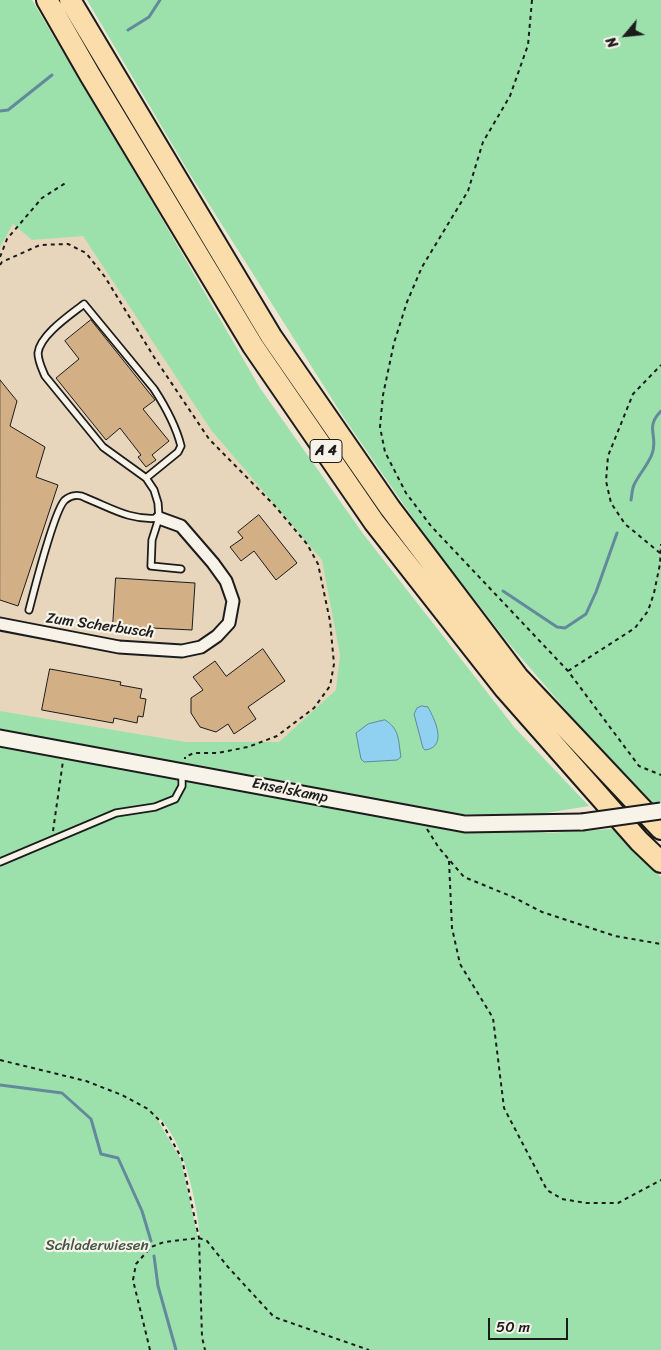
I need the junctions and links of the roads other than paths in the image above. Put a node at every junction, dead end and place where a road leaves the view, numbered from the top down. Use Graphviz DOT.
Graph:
graph roads {
  1 [pos="47,0"];
  2 [pos="70,0"];
  3 [pos="146,478"];
  4 [pos="159,518"];
  5 [pos="181,570"];
  6 [pos="28,610"];
  7 [pos="0,624"];
  8 [pos="0,738"];
  9 [pos="182,772"];
  10 [pos="661,812"];
  11 [pos="661,829"];
  12 [pos="0,862"];
  13 [pos="661,862"];
  1 -- 13 [label="highway, A 4"];
  2 -- 11 [label="highway, A 4"];
  3 -- 3 [label="lane"];
  3 -- 4 [label="lane"];
  4 -- 5 [label="lane"];
  4 -- 6 [label="lane"];
  4 -- 7 [label="street, Zum Scherbusch"];
  8 -- 9 [label="main road, Enselskamp"];
  9 -- 10 [label="main road, Enselskamp, bridge"];
  9 -- 12 [label="lane"];
}
